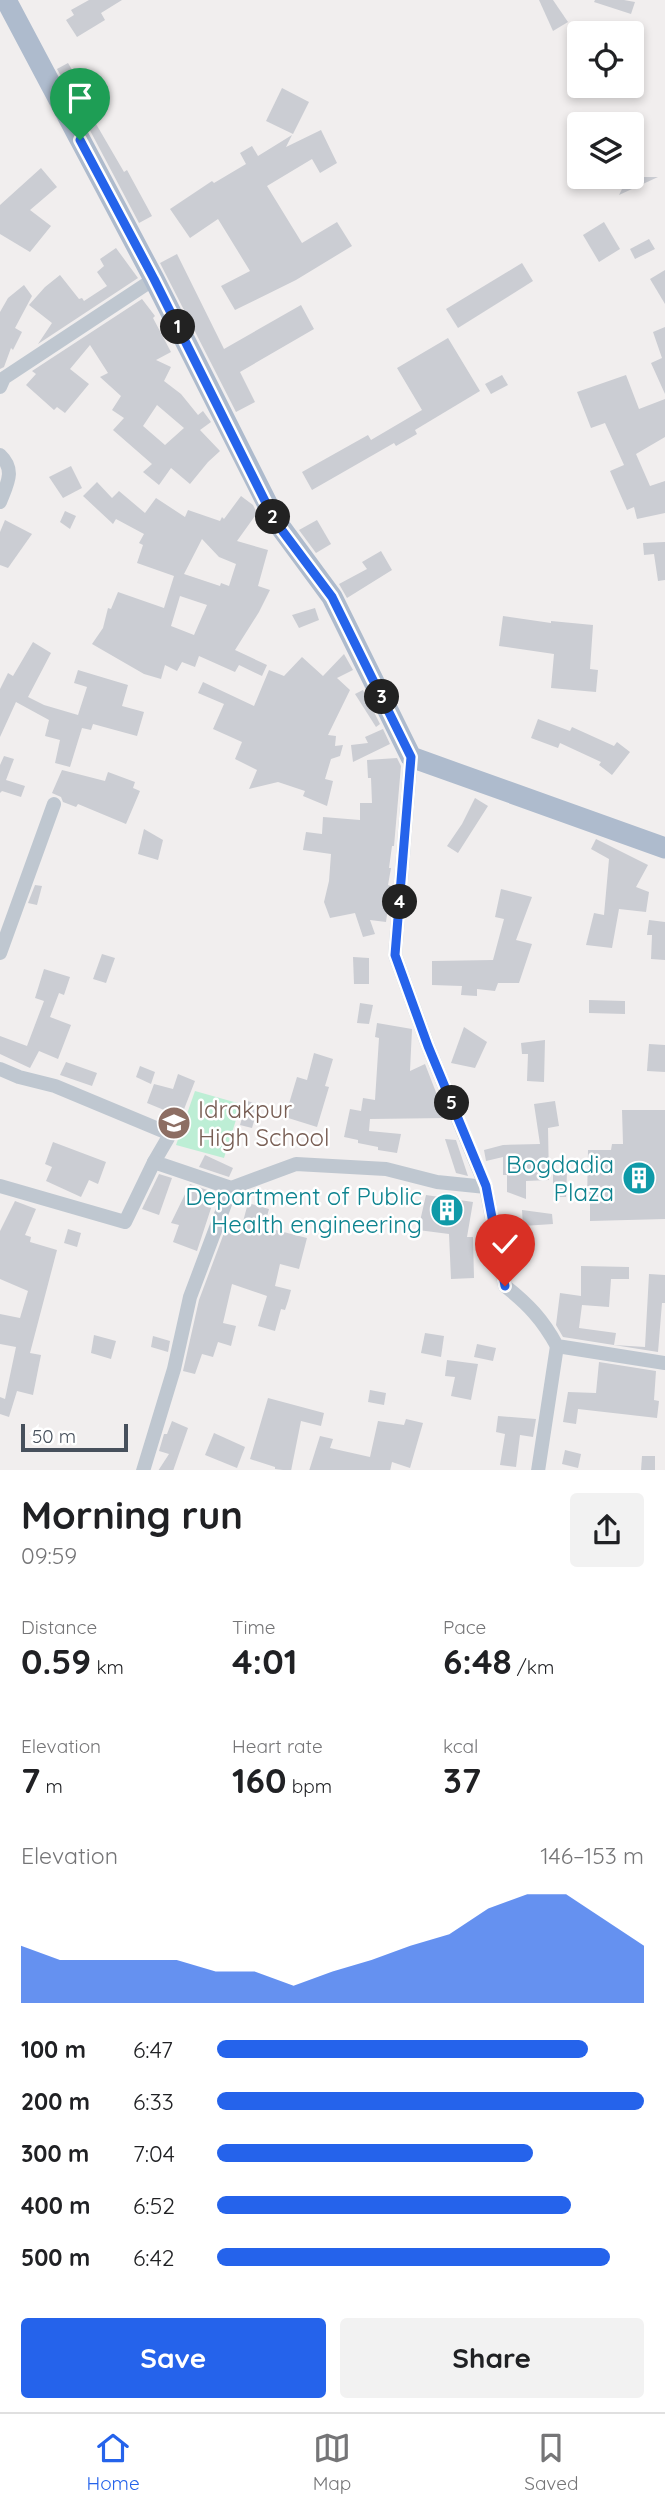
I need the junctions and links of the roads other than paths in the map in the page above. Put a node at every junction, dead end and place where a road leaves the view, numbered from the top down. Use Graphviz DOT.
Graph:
graph roads {
  1 [pos="6,0"];
  2 [pos="154,279"];
  3 [pos="0,387"];
  4 [pos="0,455"];
  5 [pos="0,502"];
  6 [pos="411,757"];
  7 [pos="54,804"];
  8 [pos="665,848"];
  9 [pos="0,953"];
  10 [pos="0,1069"];
  11 [pos="154,1162"];
  12 [pos="0,1186"];
  13 [pos="486,1186"];
  14 [pos="231,1188"];
  15 [pos="557,1346"];
  16 [pos="665,1363"];
  17 [pos="143,1470"];
  18 [pos="538,1470"];
  1 -- 2 [label="main road"];
  2 -- 3 [label="street"];
  2 -- 6 [label="main road"];
  4 -- 5 [label="street"];
  6 -- 8 [label="main road"];
  6 -- 13 [label="street"];
  7 -- 9 [label="street"];
  10 -- 11 [label="street"];
  11 -- 12 [label="street"];
  11 -- 14 [label="street"];
  13 -- 14 [label="street"];
  13 -- 15 [label="street"];
  14 -- 17 [label="street"];
  15 -- 16 [label="street"];
  15 -- 18 [label="street"];
}
